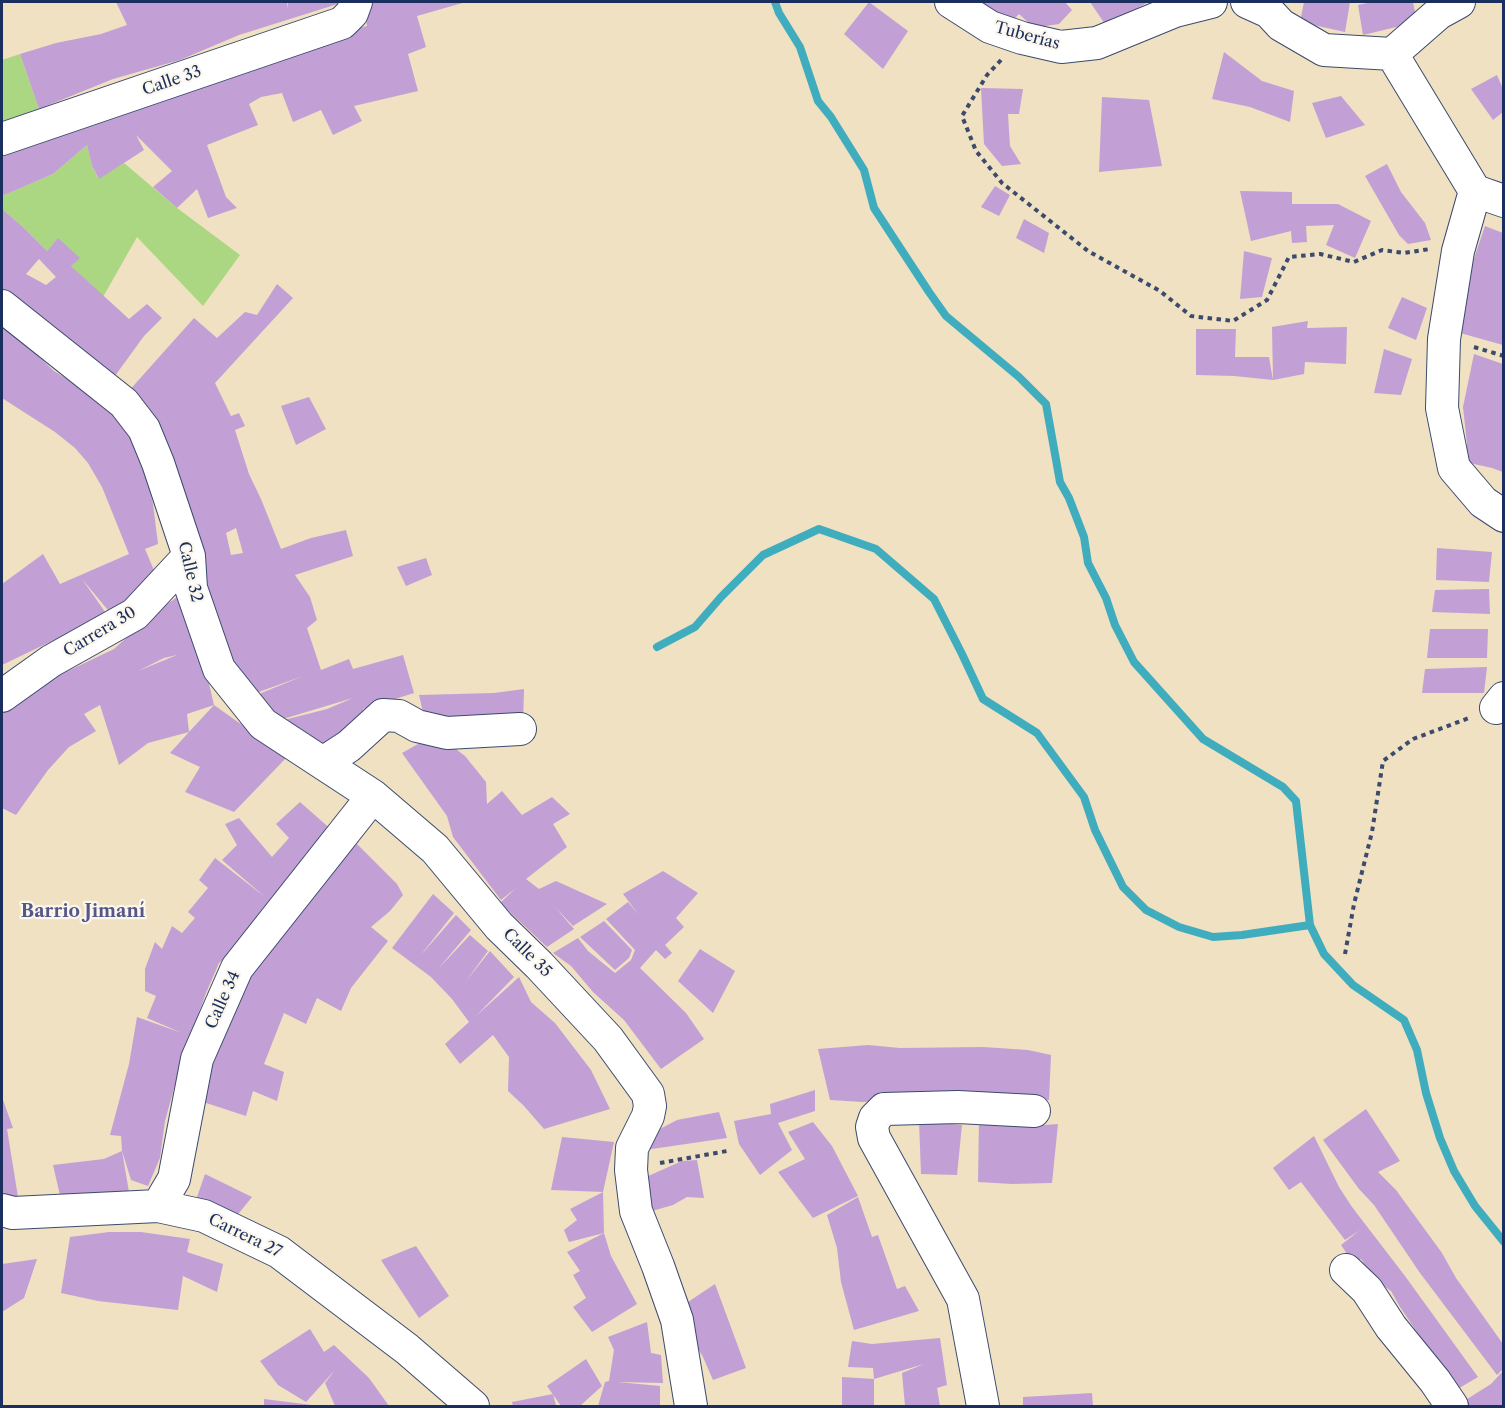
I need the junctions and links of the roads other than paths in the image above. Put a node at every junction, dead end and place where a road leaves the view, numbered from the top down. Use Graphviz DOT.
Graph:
graph roads {
  1 [pos="951,2"];
  2 [pos="1211,2"];
  3 [pos="1459,2"];
  4 [pos="1264,5"];
  5 [pos="349,12"];
  6 [pos="1392,54"];
  7 [pos="2,139"];
  8 [pos="1489,196"];
  9 [pos="2,306"];
  10 [pos="1503,516"];
  11 [pos="189,556"];
  12 [pos="2,696"];
  13 [pos="520,729"];
  14 [pos="323,763"];
  15 [pos="373,796"];
  16 [pos="1034,1111"];
  17 [pos="158,1206"];
  18 [pos="2,1210"];
  19 [pos="1347,1270"];
  20 [pos="473,1407"];
  21 [pos="691,1407"];
  22 [pos="983,1407"];
  23 [pos="1452,1407"];
  1 -- 2 [label="street, Tuberías"];
  3 -- 6 [label="street"];
  4 -- 6 [label="street"];
  5 -- 7 [label="street, Calle 33"];
  6 -- 8 [label="street"];
  8 -- 10 [label="street"];
  9 -- 11 [label="street, Calle 32"];
  11 -- 12 [label="street, Carrera 30"];
  11 -- 14 [label="street, Calle 32"];
  13 -- 14 [label="street"];
  14 -- 15 [label="street, Calle 32"];
  15 -- 17 [label="street, Calle 34"];
  15 -- 21 [label="street, Calle 35"];
  16 -- 22 [label="street"];
  17 -- 18 [label="street, Carrera 27"];
  17 -- 20 [label="street, Carrera 27"];
  19 -- 23 [label="street"];
}
